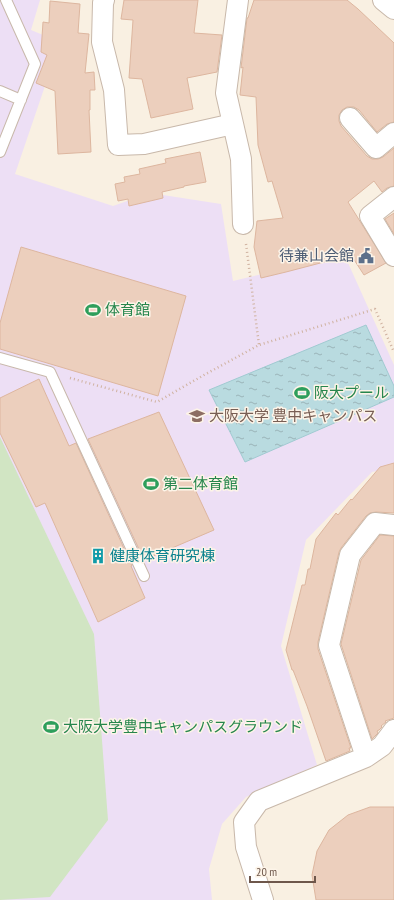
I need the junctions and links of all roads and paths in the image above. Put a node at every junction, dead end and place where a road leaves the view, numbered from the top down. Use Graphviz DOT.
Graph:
graph roads {
  1 [pos="6,0"];
  2 [pos="104,0"];
  3 [pos="238,0"];
  4 [pos="383,0"];
  5 [pos="394,9"];
  6 [pos="0,91"];
  7 [pos="21,100"];
  8 [pos="350,118"];
  9 [pos="233,124"];
  10 [pos="394,133"];
  11 [pos="0,152"];
  12 [pos="394,197"];
  13 [pos="243,224"];
  14 [pos="394,256"];
  15 [pos="260,345"];
  16 [pos="394,352"];
  17 [pos="0,358"];
  18 [pos="50,372"];
  19 [pos="394,525"];
  20 [pos="144,576"];
  21 [pos="394,730"];
  22 [pos="366,757"];
  23 [pos="263,900"];
  1 -- 7 [label="lane"];
  2 -- 9 [label="street"];
  3 -- 9 [label="street"];
  4 -- 5 [label="street"];
  6 -- 7 [label="lane"];
  7 -- 11 [label="lane"];
  8 -- 10 [label="street"];
  9 -- 13 [label="street"];
  12 -- 14 [label="street"];
  13 -- 15 [label="path"];
  15 -- 16 [label="path"];
  15 -- 18 [label="path"];
  17 -- 18 [label="lane"];
  18 -- 20 [label="lane"];
  19 -- 22 [label="street"];
  21 -- 22 [label="street"];
  22 -- 23 [label="street"];
}
